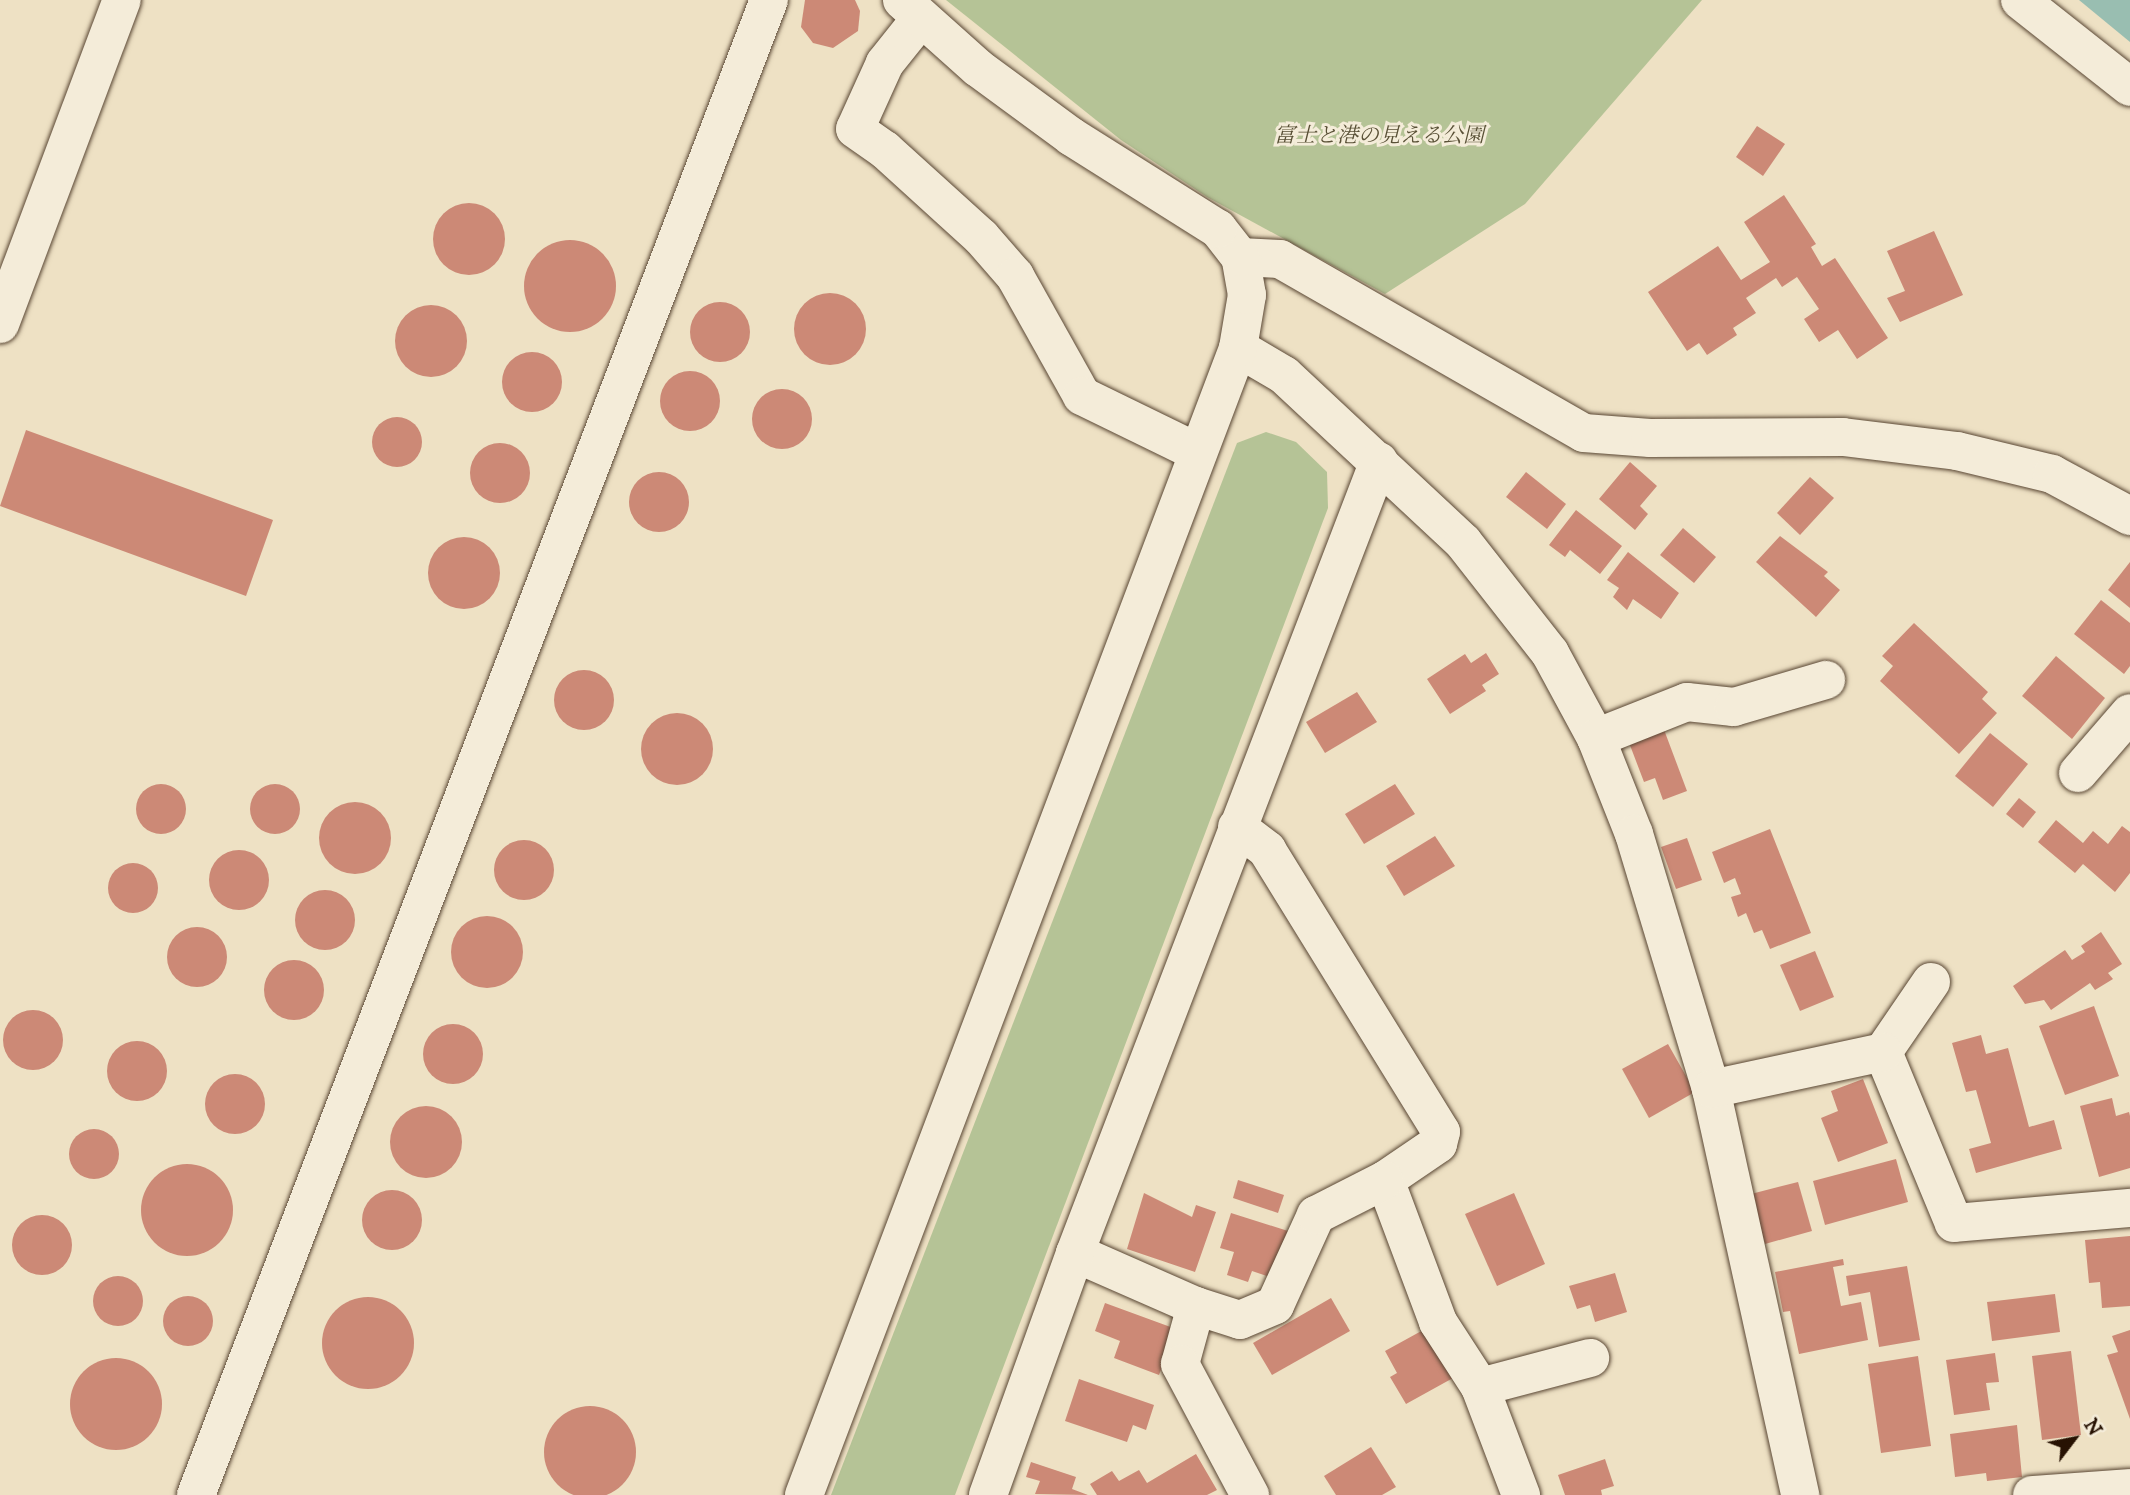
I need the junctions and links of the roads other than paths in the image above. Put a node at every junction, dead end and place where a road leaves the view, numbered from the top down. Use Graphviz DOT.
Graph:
graph roads {
  1 [pos="122,0"];
  2 [pos="769,0"];
  3 [pos="2020,0"];
  4 [pos="912,9"];
  5 [pos="2130,87"];
  6 [pos="1240,257"];
  7 [pos="0,324"];
  8 [pos="1238,348"];
  9 [pos="1197,452"];
  10 [pos="1379,461"];
  11 [pos="2130,516"];
  12 [pos="1826,680"];
  13 [pos="2130,713"];
  14 [pos="1596,738"];
  15 [pos="2078,773"];
  16 [pos="1237,827"];
  17 [pos="1931,982"];
  18 [pos="1883,1052"];
  19 [pos="1711,1089"];
  20 [pos="1385,1180"];
  21 [pos="2130,1208"];
  22 [pos="1075,1253"];
  23 [pos="1196,1306"];
  24 [pos="1590,1358"];
  25 [pos="1480,1387"];
  26 [pos="2130,1488"];
  27 [pos="196,1495"];
  28 [pos="804,1495"];
  29 [pos="988,1495"];
  30 [pos="1250,1495"];
  31 [pos="1521,1495"];
  32 [pos="1800,1495"];
  33 [pos="2032,1495"];
  1 -- 7 [label="street"];
  2 -- 27 [label="street"];
  3 -- 5 [label="street"];
  4 -- 6 [label="street"];
  4 -- 9 [label="street"];
  6 -- 8 [label="street"];
  6 -- 11 [label="street"];
  8 -- 9 [label="street"];
  8 -- 10 [label="street"];
  9 -- 28 [label="street"];
  10 -- 14 [label="street"];
  10 -- 16 [label="street"];
  12 -- 14 [label="street"];
  13 -- 15 [label="street"];
  14 -- 19 [label="street"];
  16 -- 20 [label="street"];
  16 -- 22 [label="street"];
  17 -- 18 [label="street"];
  18 -- 19 [label="street"];
  18 -- 21 [label="street"];
  19 -- 32 [label="street"];
  20 -- 23 [label="street"];
  20 -- 25 [label="street"];
  22 -- 23 [label="street"];
  22 -- 29 [label="street"];
  23 -- 30 [label="street"];
  24 -- 25 [label="street"];
  25 -- 31 [label="street"];
  26 -- 33 [label="street"];
}
